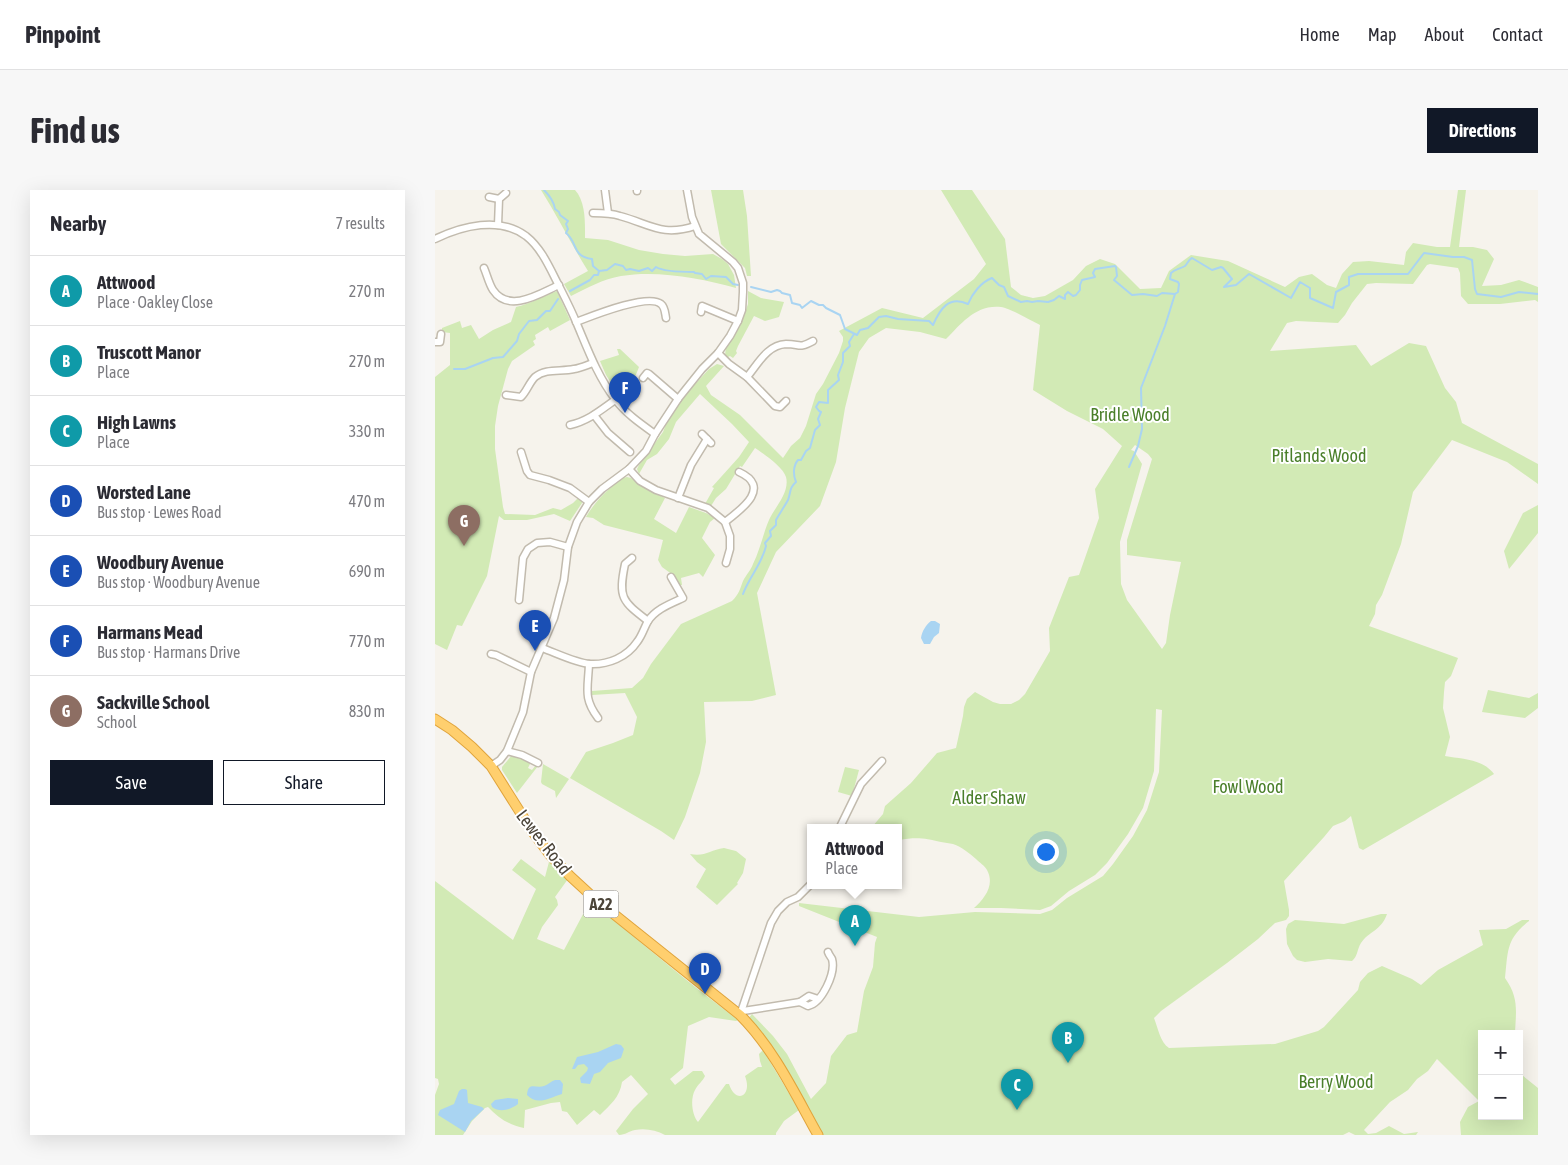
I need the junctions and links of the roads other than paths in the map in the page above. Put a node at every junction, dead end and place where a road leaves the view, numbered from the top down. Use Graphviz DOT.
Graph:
graph roads {
  1 [pos="605,190"];
  2 [pos="687,190"];
  3 [pos="506,193"];
  4 [pos="489,197"];
  5 [pos="499,199"];
  6 [pos="593,213"];
  7 [pos="608,213"];
  8 [pos="498,226"];
  9 [pos="695,226"];
  10 [pos="435,239"];
  11 [pos="484,268"];
  12 [pos="559,285"];
  13 [pos="701,312"];
  14 [pos="666,318"];
  15 [pos="738,321"];
  16 [pos="577,322"];
  17 [pos="441,334"];
  18 [pos="813,341"];
  19 [pos="435,342"];
  20 [pos="718,353"];
  21 [pos="593,363"];
  22 [pos="747,377"];
  23 [pos="643,378"];
  24 [pos="506,395"];
  25 [pos="678,399"];
  26 [pos="615,400"];
  27 [pos="786,401"];
  28 [pos="594,415"];
  29 [pos="570,425"];
  30 [pos="655,434"];
  31 [pos="707,439"];
  32 [pos="521,452"];
  33 [pos="630,452"];
  34 [pos="629,469"];
  35 [pos="739,472"];
  36 [pos="678,498"];
  37 [pos="589,502"];
  38 [pos="725,522"];
  39 [pos="568,547"];
  40 [pos="632,558"];
  41 [pos="726,564"];
  42 [pos="671,577"];
  43 [pos="519,600"];
  44 [pos="648,621"];
  45 [pos="542,648"];
  46 [pos="491,654"];
  47 [pos="589,664"];
  48 [pos="531,672"];
  49 [pos="598,718"];
  50 [pos="435,719"];
  51 [pos="507,751"];
  52 [pos="882,761"];
  53 [pos="535,764"];
  54 [pos="491,766"];
  55 [pos="841,824"];
  56 [pos="807,888"];
  57 [pos="828,952"];
  58 [pos="741,1013"];
  59 [pos="818,1135"];
  1 -- 7 [label="street"];
  2 -- 9 [label="street"];
  3 -- 5 [label="street"];
  4 -- 5 [label="street"];
  5 -- 8 [label="street"];
  6 -- 7 [label="street"];
  7 -- 9 [label="street"];
  8 -- 10 [label="street"];
  8 -- 12 [label="street"];
  9 -- 15 [label="street"];
  11 -- 12 [label="street"];
  12 -- 16 [label="street"];
  13 -- 15 [label="street"];
  14 -- 16 [label="street"];
  15 -- 20 [label="street"];
  16 -- 21 [label="street"];
  17 -- 19 [label="street"];
  18 -- 22 [label="street"];
  20 -- 22 [label="street"];
  20 -- 25 [label="street"];
  21 -- 24 [label="street"];
  21 -- 26 [label="street"];
  22 -- 27 [label="street"];
  23 -- 25 [label="street"];
  25 -- 30 [label="street"];
  26 -- 28 [label="street"];
  26 -- 30 [label="street"];
  28 -- 29 [label="street"];
  28 -- 33 [label="street"];
  30 -- 34 [label="street"];
  31 -- 36 [label="street"];
  32 -- 37 [label="street"];
  34 -- 36 [label="street"];
  34 -- 37 [label="street"];
  35 -- 38 [label="street"];
  36 -- 38 [label="street"];
  37 -- 39 [label="street"];
  38 -- 41 [label="street"];
  39 -- 43 [label="street"];
  39 -- 45 [label="street"];
  40 -- 44 [label="street"];
  42 -- 44 [label="street"];
  44 -- 47 [label="street"];
  45 -- 47 [label="street"];
  45 -- 48 [label="street"];
  46 -- 48 [label="street"];
  47 -- 49 [label="street"];
  48 -- 51 [label="street"];
  50 -- 54 [label="highway, Lewes Road / A22"];
  51 -- 53 [label="street"];
  51 -- 54 [label="street"];
  52 -- 55 [label="street"];
  54 -- 58 [label="highway, Lewes Road / A22"];
  56 -- 58 [label="street"];
  57 -- 58 [label="street"];
  58 -- 59 [label="highway, Lewes Road / A22"];
}
